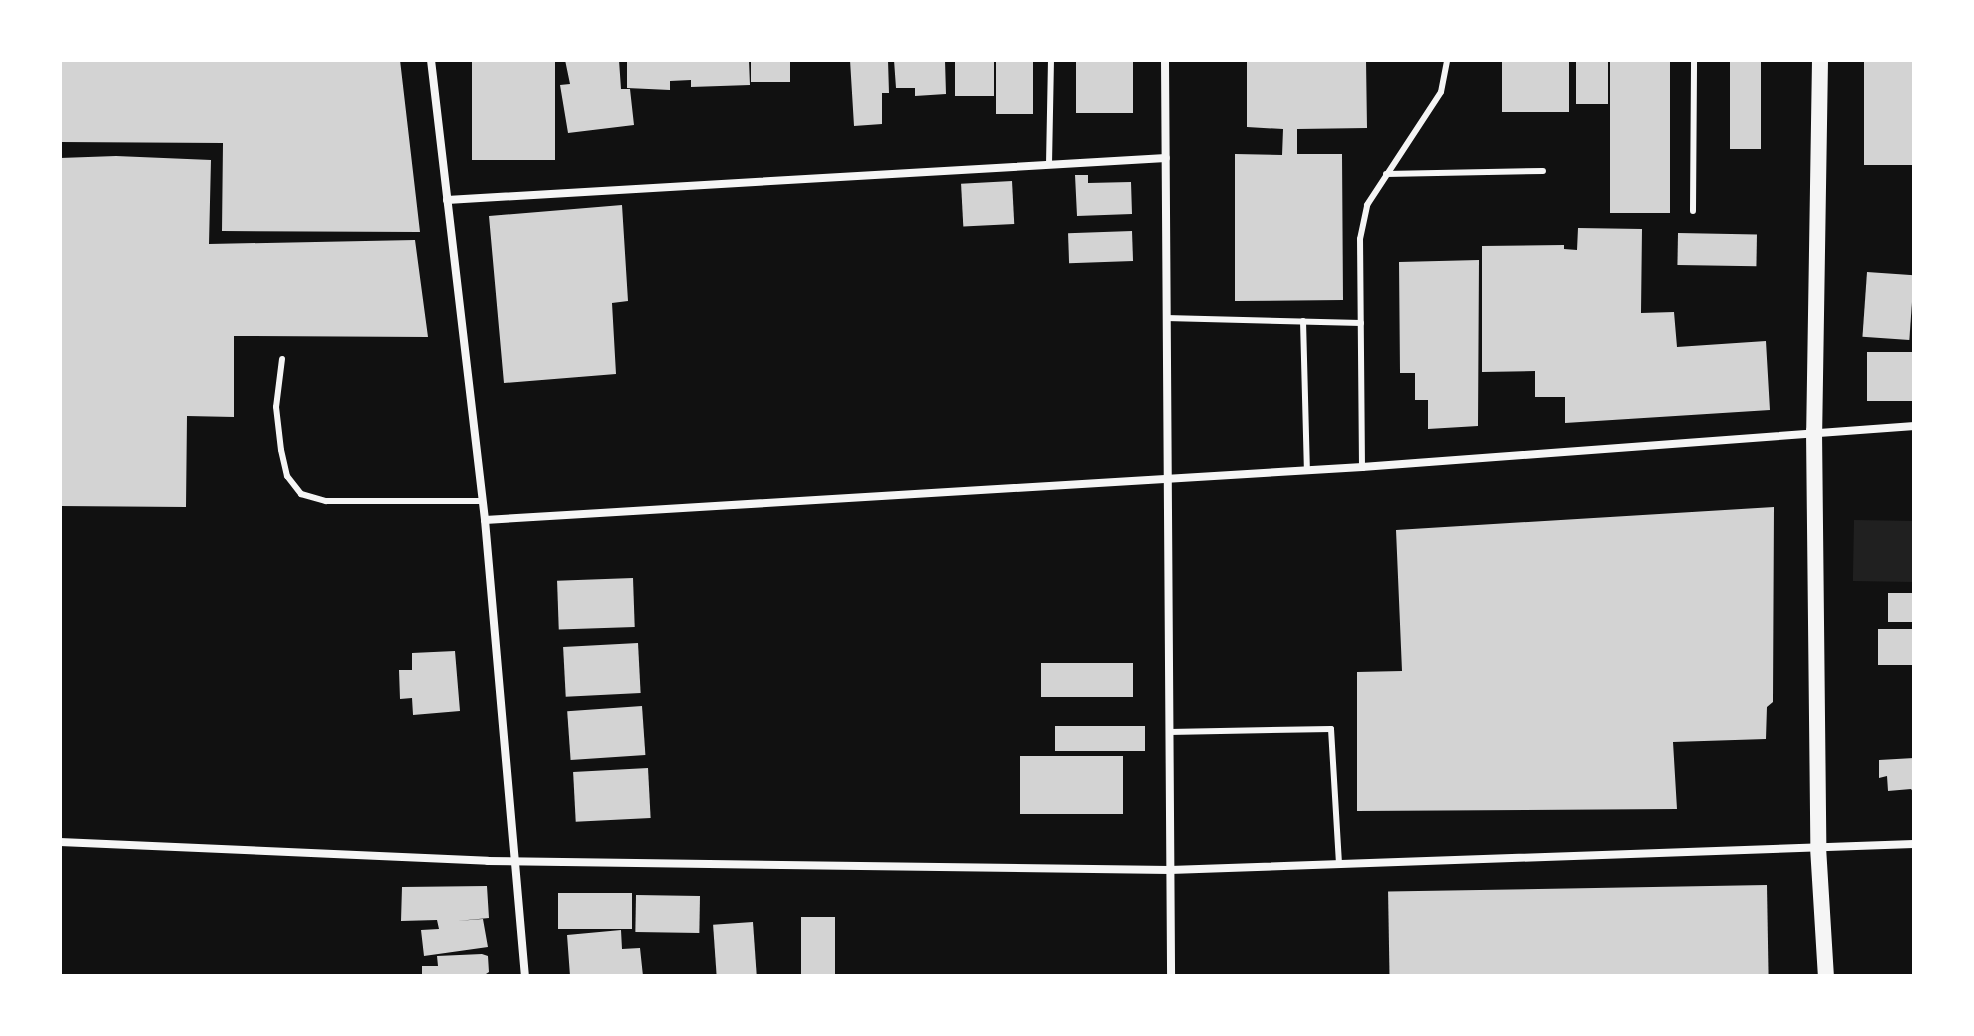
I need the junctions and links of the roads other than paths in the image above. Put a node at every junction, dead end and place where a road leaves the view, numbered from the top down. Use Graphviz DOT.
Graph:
graph roads {
  1 [pos="431,60"];
  2 [pos="1051,60"];
  3 [pos="1165,60"];
  4 [pos="1447,60"];
  5 [pos="1694,60"];
  6 [pos="1820,60"];
  7 [pos="1166,158"];
  8 [pos="1049,164"];
  9 [pos="1543,171"];
  10 [pos="1386,174"];
  11 [pos="447,200"];
  12 [pos="1693,211"];
  13 [pos="1166,318"];
  14 [pos="1303,321"];
  15 [pos="1361,323"];
  16 [pos="282,359"];
  17 [pos="1914,426"];
  18 [pos="1814,431"];
  19 [pos="1362,467"];
  20 [pos="1307,470"];
  21 [pos="1168,477"];
  22 [pos="482,501"];
  23 [pos="485,520"];
  24 [pos="1169,732"];
  25 [pos="60,842"];
  26 [pos="1914,844"];
  27 [pos="1818,847"];
  28 [pos="516,861"];
  29 [pos="1339,863"];
  30 [pos="1170,870"];
  31 [pos="525,976"];
  32 [pos="1171,976"];
  33 [pos="1826,976"];
  1 -- 11 [label="street"];
  2 -- 8 [label="lane"];
  3 -- 7 [label="street"];
  4 -- 10 [label="lane"];
  5 -- 12 [label="lane"];
  6 -- 18 [label="main road"];
  7 -- 8 [label="street"];
  7 -- 13 [label="street"];
  8 -- 11 [label="street"];
  9 -- 10 [label="lane"];
  10 -- 15 [label="lane"];
  11 -- 22 [label="street"];
  13 -- 14 [label="lane"];
  13 -- 21 [label="street"];
  14 -- 15 [label="lane"];
  14 -- 20 [label="lane"];
  15 -- 19 [label="lane"];
  16 -- 22 [label="lane"];
  17 -- 18 [label="street"];
  18 -- 19 [label="street"];
  18 -- 27 [label="main road"];
  19 -- 20 [label="street"];
  20 -- 21 [label="street"];
  21 -- 23 [label="street"];
  21 -- 24 [label="street"];
  22 -- 23 [label="street"];
  23 -- 28 [label="street"];
  24 -- 29 [label="lane"];
  24 -- 30 [label="street"];
  25 -- 28 [label="street"];
  26 -- 27 [label="street"];
  27 -- 29 [label="street"];
  27 -- 33 [label="main road"];
  28 -- 30 [label="street"];
  28 -- 31 [label="street"];
  29 -- 30 [label="street"];
  30 -- 32 [label="street"];
}
